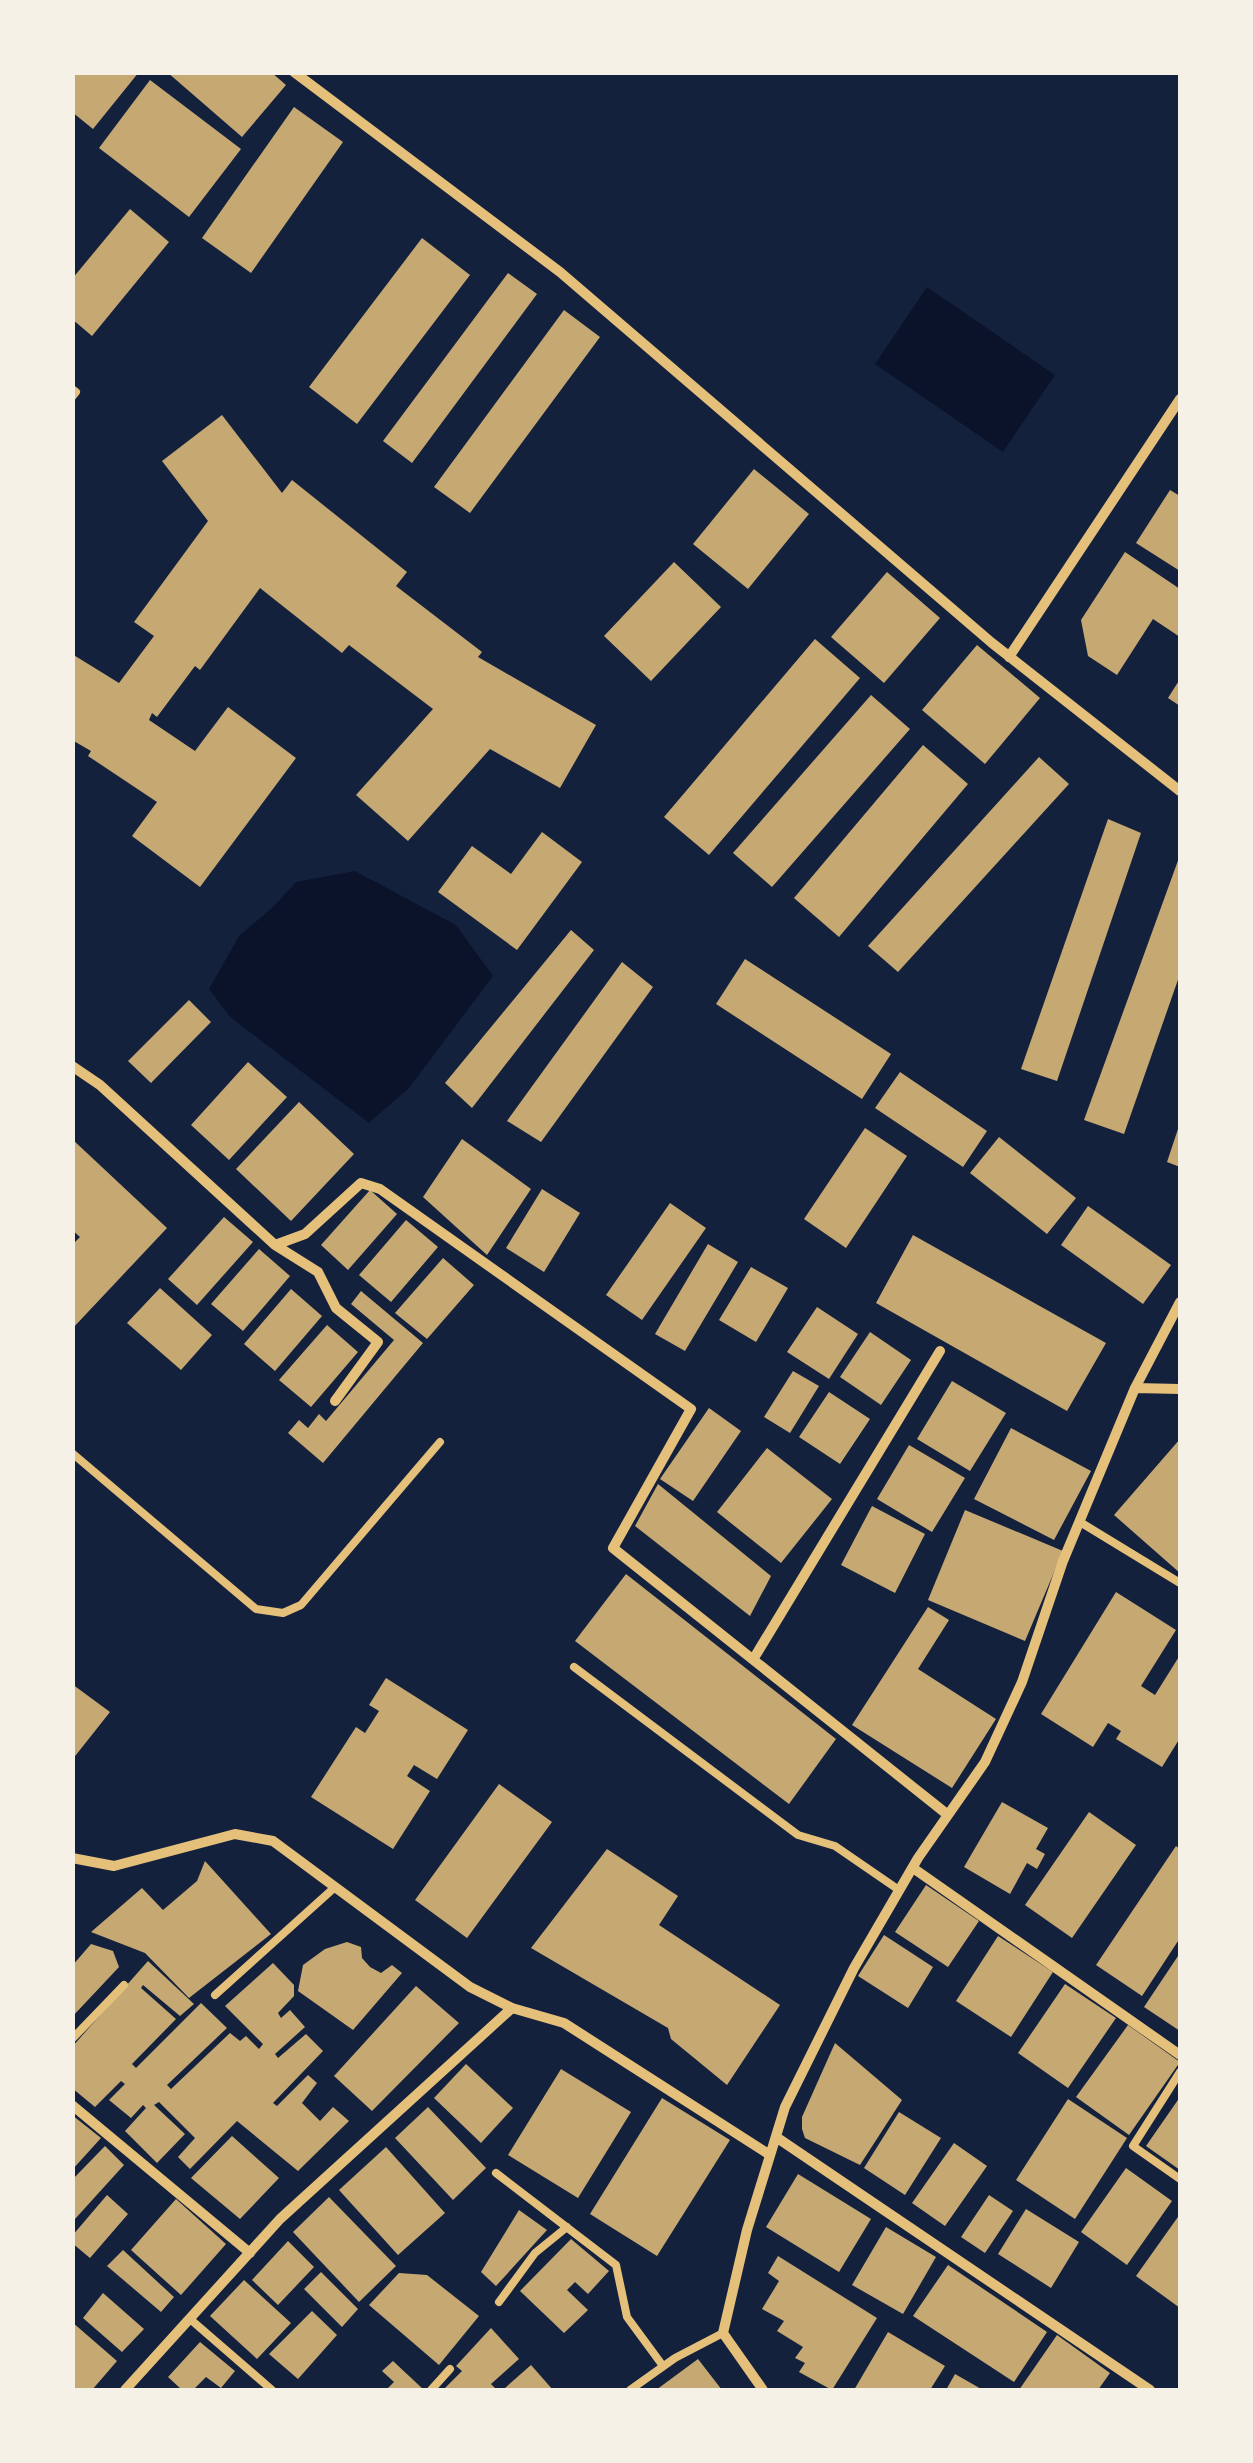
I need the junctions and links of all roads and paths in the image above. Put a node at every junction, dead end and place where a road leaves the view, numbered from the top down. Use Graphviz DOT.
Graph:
graph roads {
  1 [pos="294,72"];
  2 [pos="72,390"];
  3 [pos="72,397"];
  4 [pos="1180,400"];
  5 [pos="1010,656"];
  6 [pos="1180,791"];
  7 [pos="72,1066"];
  8 [pos="274,1245"];
  9 [pos="1180,1302"];
  10 [pos="940,1351"];
  11 [pos="1135,1388"];
  12 [pos="1180,1390"];
  13 [pos="334,1400"];
  14 [pos="440,1442"];
  15 [pos="72,1453"];
  16 [pos="1080,1522"];
  17 [pos="1180,1583"];
  18 [pos="754,1658"];
  19 [pos="574,1667"];
  20 [pos="948,1814"];
  21 [pos="72,1858"];
  22 [pos="913,1868"];
  23 [pos="334,1888"];
  24 [pos="899,1890"];
  25 [pos="124,1985"];
  26 [pos="214,1995"];
  27 [pos="512,2008"];
  28 [pos="72,2038"];
  29 [pos="1180,2055"];
  30 [pos="1180,2072"];
  31 [pos="72,2105"];
  32 [pos="776,2137"];
  33 [pos="770,2155"];
  34 [pos="496,2174"];
  35 [pos="1180,2179"];
  36 [pos="567,2228"];
  37 [pos="250,2253"];
  38 [pos="499,2302"];
  39 [pos="190,2319"];
  40 [pos="723,2333"];
  41 [pos="663,2366"];
  42 [pos="450,2369"];
  43 [pos="125,2390"];
  44 [pos="272,2390"];
  45 [pos="431,2390"];
  46 [pos="630,2390"];
  47 [pos="763,2390"];
  48 [pos="1150,2390"];
  1 -- 5 [label="street"];
  2 -- 3 [label="lane"];
  4 -- 5 [label="street"];
  5 -- 6 [label="street"];
  7 -- 8 [label="street"];
  8 -- 13 [label="street"];
  8 -- 18 [label="street"];
  9 -- 11 [label="street"];
  10 -- 18 [label="street"];
  11 -- 12 [label="street"];
  11 -- 16 [label="street"];
  14 -- 15 [label="lane"];
  16 -- 17 [label="lane"];
  16 -- 20 [label="street"];
  18 -- 20 [label="street"];
  19 -- 24 [label="lane"];
  20 -- 22 [label="street"];
  21 -- 23 [label="street"];
  22 -- 24 [label="street"];
  22 -- 29 [label="street"];
  23 -- 26 [label="lane"];
  23 -- 27 [label="street"];
  24 -- 32 [label="street"];
  25 -- 28 [label="lane"];
  27 -- 33 [label="street"];
  27 -- 37 [label="street"];
  30 -- 35 [label="lane"];
  31 -- 37 [label="street"];
  32 -- 33 [label="street"];
  32 -- 48 [label="street"];
  33 -- 40 [label="street"];
  34 -- 36 [label="lane"];
  36 -- 38 [label="lane"];
  36 -- 41 [label="lane"];
  37 -- 39 [label="street"];
  39 -- 43 [label="street"];
  39 -- 44 [label="lane"];
  40 -- 41 [label="lane"];
  40 -- 47 [label="street"];
  41 -- 46 [label="lane"];
  42 -- 45 [label="lane"];
}
